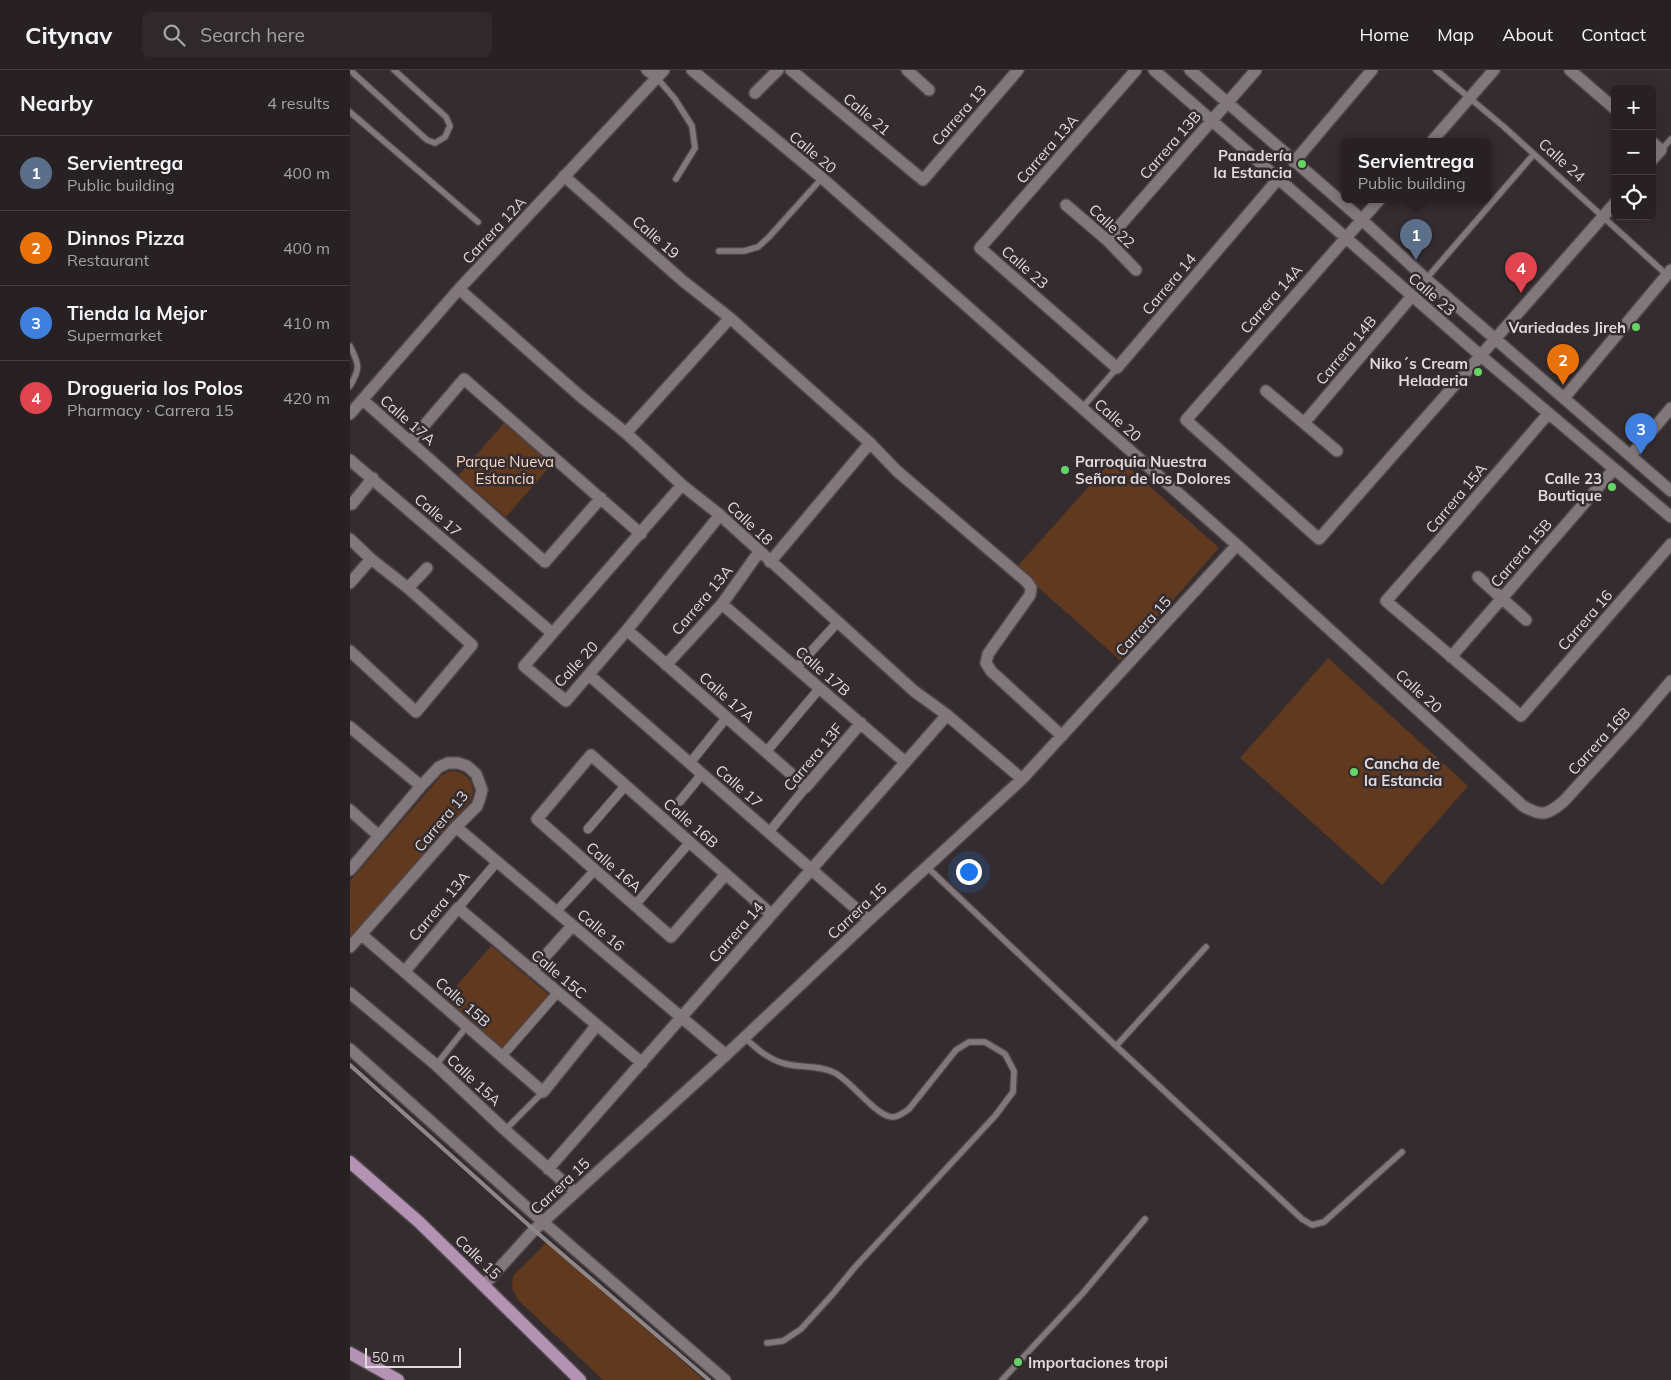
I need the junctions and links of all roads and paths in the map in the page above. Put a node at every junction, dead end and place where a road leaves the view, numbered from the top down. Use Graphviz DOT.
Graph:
graph roads {
  1 [pos="350,70"];
  2 [pos="394,70"];
  3 [pos="647,70"];
  4 [pos="692,70"];
  5 [pos="778,70"];
  6 [pos="792,70"];
  7 [pos="907,70"];
  8 [pos="1018,70"];
  9 [pos="1136,70"];
  10 [pos="1154,70"];
  11 [pos="1190,70"];
  12 [pos="1256,70"];
  13 [pos="1372,70"];
  14 [pos="1436,70"];
  15 [pos="1494,70"];
  16 [pos="1570,70"];
  17 [pos="660,74"];
  18 [pos="929,90"];
  19 [pos="755,93"];
  20 [pos="1470,99"];
  21 [pos="1227,103"];
  22 [pos="1611,106"];
  23 [pos="350,112"];
  24 [pos="1212,120"];
  25 [pos="1435,138"];
  26 [pos="1671,139"];
  27 [pos="1657,146"];
  28 [pos="1534,154"];
  29 [pos="1294,162"];
  30 [pos="564,176"];
  31 [pos="822,178"];
  32 [pos="1279,178"];
  33 [pos="676,179"];
  34 [pos="923,180"];
  35 [pos="1341,202"];
  36 [pos="1342,203"];
  37 [pos="1376,203"];
  38 [pos="1066,205"];
  39 [pos="1611,207"];
  40 [pos="1602,217"];
  41 [pos="1361,219"];
  42 [pos="478,222"];
  43 [pos="1344,238"];
  44 [pos="1107,240"];
  45 [pos="980,248"];
  46 [pos="720,251"];
  47 [pos="1136,270"];
  48 [pos="1669,272"];
  49 [pos="1426,279"];
  50 [pos="459,289"];
  51 [pos="1412,296"];
  52 [pos="730,318"];
  53 [pos="1496,339"];
  54 [pos="350,346"];
  55 [pos="1481,356"];
  56 [pos="1117,368"];
  57 [pos="350,386"];
  58 [pos="1266,391"];
  59 [pos="1564,398"];
  60 [pos="363,400"];
  61 [pos="1082,408"];
  62 [pos="1671,408"];
  63 [pos="350,414"];
  64 [pos="1548,414"];
  65 [pos="1304,423"];
  66 [pos="626,433"];
  67 [pos="410,442"];
  68 [pos="870,443"];
  69 [pos="1337,451"];
  70 [pos="1630,455"];
  71 [pos="350,460"];
  72 [pos="1614,469"];
  73 [pos="373,478"];
  74 [pos="682,485"];
  75 [pos="1671,491"];
  76 [pos="601,498"];
  77 [pos="352,504"];
  78 [pos="720,515"];
  79 [pos="1671,517"];
  80 [pos="641,534"];
  81 [pos="350,539"];
  82 [pos="1671,544"];
  83 [pos="1237,545"];
  84 [pos="759,552"];
  85 [pos="371,559"];
  86 [pos="770,562"];
  87 [pos="427,568"];
  88 [pos="1478,576"];
  89 [pos="350,583"];
  90 [pos="408,588"];
  91 [pos="1502,598"];
  92 [pos="722,604"];
  93 [pos="1526,620"];
  94 [pos="838,622"];
  95 [pos="627,630"];
  96 [pos="552,633"];
  97 [pos="350,650"];
  98 [pos="1451,657"];
  99 [pos="666,664"];
  100 [pos="796,668"];
  101 [pos="589,675"];
  102 [pos="1671,681"];
  103 [pos="820,688"];
  104 [pos="947,715"];
  105 [pos="727,717"];
  106 [pos="861,724"];
  107 [pos="350,727"];
  108 [pos="1062,736"];
  109 [pos="766,752"];
  110 [pos="905,762"];
  111 [pos="690,763"];
  112 [pos="702,774"];
  113 [pos="1022,779"];
  114 [pos="626,785"];
  115 [pos="421,786"];
  116 [pos="806,787"];
  117 [pos="680,801"];
  118 [pos="350,810"];
  119 [pos="1543,813"];
  120 [pos="537,819"];
  121 [pos="456,827"];
  122 [pos="588,829"];
  123 [pos="769,832"];
  124 [pos="379,836"];
  125 [pos="690,842"];
  126 [pos="497,862"];
  127 [pos="927,867"];
  128 [pos="811,869"];
  129 [pos="350,870"];
  130 [pos="594,870"];
  131 [pos="726,874"];
  132 [pos="635,905"];
  133 [pos="458,908"];
  134 [pos="556,912"];
  135 [pos="771,914"];
  136 [pos="869,920"];
  137 [pos="572,926"];
  138 [pos="362,935"];
  139 [pos="350,947"];
  140 [pos="1206,947"];
  141 [pos="405,970"];
  142 [pos="532,971"];
  143 [pos="558,992"];
  144 [pos="350,993"];
  145 [pos="680,1017"];
  146 [pos="596,1025"];
  147 [pos="467,1026"];
  148 [pos="744,1037"];
  149 [pos="1116,1046"];
  150 [pos="350,1049"];
  151 [pos="502,1056"];
  152 [pos="726,1056"];
  153 [pos="642,1063"];
  154 [pos="436,1065"];
  155 [pos="543,1092"];
  156 [pos="505,1130"];
  157 [pos="1402,1152"];
  158 [pos="350,1162"];
  159 [pos="548,1169"];
  160 [pos="575,1192"];
  161 [pos="1146,1219"];
  162 [pos="543,1222"];
  163 [pos="484,1285"];
  164 [pos="767,1343"];
  165 [pos="350,1353"];
  166 [pos="398,1380"];
  167 [pos="580,1380"];
  168 [pos="725,1380"];
  169 [pos="1002,1380"];
  1 -- 2 [label="lane"];
  3 -- 17 [label="street"];
  4 -- 31 [label="street, Calle 20"];
  5 -- 19 [label="street"];
  6 -- 34 [label="street, Calle 21"];
  7 -- 18 [label="street"];
  8 -- 34 [label="street, Carrera 13"];
  9 -- 45 [label="street, Carrera 13A"];
  10 -- 24 [label="street, Calle 23"];
  11 -- 21 [label="street, Calle 23"];
  12 -- 21 [label="street, Carrera 13B"];
  13 -- 29 [label="street"];
  14 -- 20 [label="lane, Calle 24"];
  15 -- 20 [label="street"];
  16 -- 22 [label="street"];
  17 -- 30 [label="street, Carrera 12A"];
  17 -- 33 [label="lane"];
  20 -- 25 [label="street"];
  20 -- 28 [label="lane, Calle 24"];
  21 -- 24 [label="street, Carrera 13B"];
  21 -- 29 [label="street, Calle 23"];
  23 -- 42 [label="lane"];
  24 -- 32 [label="street, Calle 23"];
  24 -- 44 [label="street, Carrera 13B"];
  26 -- 27 [label="lane"];
  28 -- 40 [label="lane, Calle 24"];
  28 -- 49 [label="lane"];
  29 -- 35 [label="street, Calle 23"];
  30 -- 50 [label="street, Carrera 12A"];
  30 -- 52 [label="street, Calle 19"];
  31 -- 46 [label="lane"];
  31 -- 61 [label="street, Calle 20"];
  32 -- 43 [label="street, Calle 23"];
  32 -- 56 [label="street, Carrera 14"];
  36 -- 41 [label="street, Calle 23"];
  37 -- 41 [label="street, Carrera 14A"];
  38 -- 44 [label="street, Calle 22"];
  39 -- 40 [label="street"];
  40 -- 48 [label="lane, Calle 24"];
  40 -- 53 [label="street"];
  41 -- 43 [label="street, Carrera 14A"];
  41 -- 49 [label="street, Calle 23"];
  43 -- 51 [label="street, Calle 23"];
  43 -- 55 [label="street, Carrera 14A"];
  44 -- 47 [label="street, Calle 22"];
  45 -- 56 [label="street, Calle 23"];
  48 -- 59 [label="street"];
  49 -- 53 [label="street, Calle 23"];
  50 -- 60 [label="street, Carrera 12A"];
  50 -- 66 [label="street, Calle 18"];
  51 -- 55 [label="street, Calle 23"];
  51 -- 65 [label="street, Carrera 14B"];
  52 -- 66 [label="street"];
  52 -- 68 [label="street, Calle 19"];
  53 -- 55 [label="street"];
  53 -- 59 [label="street, Calle 23"];
  54 -- 57 [label="lane"];
  55 -- 64 [label="street, Calle 23"];
  56 -- 61 [label="lane, Carrera 14"];
  58 -- 65 [label="street"];
  59 -- 70 [label="street, Calle 23"];
  60 -- 63 [label="street, Carrera 12A"];
  60 -- 67 [label="street, Calle 17A"];
  61 -- 83 [label="street, Calle 20"];
  62 -- 70 [label="street"];
  64 -- 72 [label="street, Calle 23"];
  64 -- 98 [label="street, Carrera 15A"];
  65 -- 69 [label="street"];
  66 -- 74 [label="street, Calle 18"];
  67 -- 76 [label="street"];
  67 -- 76 [label="street, Calle 17A"];
  68 -- 86 [label="street"];
  68 -- 108 [label="street"];
  70 -- 75 [label="street, Calle 23"];
  71 -- 73 [label="street, Calle 17"];
  72 -- 79 [label="street, Calle 23"];
  72 -- 91 [label="street, Carrera 15B"];
  73 -- 77 [label="street"];
  73 -- 96 [label="street, Calle 17"];
  74 -- 78 [label="street, Calle 18"];
  74 -- 80 [label="street, Calle 20"];
  76 -- 80 [label="street"];
  78 -- 84 [label="street, Calle 18"];
  78 -- 95 [label="street, Calle 20"];
  80 -- 96 [label="street, Calle 20"];
  81 -- 85 [label="street"];
  82 -- 98 [label="street, Carrera 16"];
  83 -- 108 [label="street, Carrera 15"];
  83 -- 119 [label="street, Calle 20"];
  84 -- 86 [label="street, Calle 18"];
  84 -- 92 [label="street, Carrera 13A"];
  85 -- 89 [label="street"];
  85 -- 90 [label="street"];
  86 -- 94 [label="street, Calle 18"];
  87 -- 90 [label="street"];
  88 -- 91 [label="street"];
  90 -- 97 [label="street"];
  91 -- 93 [label="street"];
  91 -- 98 [label="street, Carrera 15B"];
  92 -- 99 [label="street, Carrera 13A"];
  92 -- 100 [label="street, Calle 17B"];
  94 -- 100 [label="street"];
  94 -- 104 [label="street, Calle 18"];
  95 -- 99 [label="street, Calle 17A"];
  95 -- 101 [label="street, Calle 20"];
  96 -- 101 [label="street, Calle 20"];
  99 -- 105 [label="street, Calle 17A"];
  100 -- 103 [label="street, Calle 17B"];
  101 -- 111 [label="street, Calle 17"];
  102 -- 119 [label="street, Carrera 16B"];
  103 -- 106 [label="street, Calle 17B"];
  103 -- 109 [label="street"];
  104 -- 110 [label="street, Carrera 14"];
  104 -- 113 [label="street, Calle 18"];
  105 -- 109 [label="street, Calle 17A"];
  105 -- 111 [label="street"];
  106 -- 110 [label="street, Calle 17B"];
  106 -- 116 [label="street, Carrera 13F"];
  107 -- 115 [label="street"];
  108 -- 113 [label="street, Carrera 15"];
  109 -- 116 [label="street, Calle 17A"];
  110 -- 128 [label="street, Carrera 14"];
  111 -- 112 [label="street, Calle 17"];
  112 -- 117 [label="street"];
  112 -- 123 [label="street, Calle 17"];
  113 -- 127 [label="street, Carrera 15"];
  114 -- 120 [label="street, Calle 16B"];
  114 -- 122 [label="street"];
  114 -- 125 [label="street, Calle 16B"];
  115 -- 121 [label="street, Carrera 13"];
  115 -- 124 [label="street, Carrera 13"];
  116 -- 123 [label="street, Carrera 13F"];
  118 -- 124 [label="street"];
  120 -- 130 [label="street, Calle 16A"];
  121 -- 126 [label="street, Calle 16"];
  121 -- 138 [label="street, Carrera 13"];
  123 -- 128 [label="street, Calle 17"];
  124 -- 129 [label="street, Carrera 13"];
  125 -- 131 [label="street, Calle 16B"];
  125 -- 132 [label="street"];
  126 -- 133 [label="street, Carrera 13A"];
  126 -- 134 [label="street, Calle 16"];
  127 -- 136 [label="street, Carrera 15"];
  127 -- 149 [label="lane"];
  128 -- 135 [label="street, Carrera 14"];
  128 -- 136 [label="street, Calle 17"];
  130 -- 132 [label="street, Calle 16A"];
  130 -- 134 [label="street"];
  131 -- 132 [label="street, Calle 16A"];
  131 -- 135 [label="street, Calle 16B"];
  133 -- 141 [label="street, Carrera 13A"];
  133 -- 142 [label="street, Calle 15C"];
  134 -- 137 [label="street, Calle 16"];
  135 -- 145 [label="street, Carrera 14"];
  136 -- 148 [label="street, Carrera 15"];
  137 -- 142 [label="street"];
  137 -- 145 [label="street, Calle 16"];
  138 -- 139 [label="street, Carrera 13"];
  138 -- 141 [label="street, Calle 15B"];
  140 -- 149 [label="lane"];
  141 -- 147 [label="street, Calle 15B"];
  142 -- 143 [label="street, Calle 15C"];
  143 -- 146 [label="street, Calle 15C"];
  143 -- 151 [label="street"];
  144 -- 154 [label="street, Calle 15A"];
  145 -- 152 [label="street, Calle 16"];
  145 -- 153 [label="street, Carrera 14"];
  146 -- 153 [label="street, Calle 15C"];
  146 -- 155 [label="street"];
  147 -- 151 [label="street, Calle 15B"];
  147 -- 154 [label="lane"];
  148 -- 152 [label="street, Carrera 15"];
  148 -- 164 [label="lane"];
  149 -- 157 [label="lane"];
  150 -- 162 [label="street"];
  151 -- 155 [label="street, Calle 15B"];
  152 -- 160 [label="street, Carrera 15"];
  153 -- 159 [label="street, Carrera 14"];
  154 -- 156 [label="street, Calle 15A"];
  155 -- 156 [label="lane"];
  156 -- 159 [label="street, Calle 15A"];
  158 -- 163 [label="main road, Calle 15"];
  159 -- 160 [label="street, Calle 15A"];
  160 -- 162 [label="street, Carrera 15"];
  161 -- 169 [label="lane"];
  162 -- 163 [label="street, Carrera 15"];
  162 -- 168 [label="street"];
  163 -- 167 [label="main road, Calle 15"];
  165 -- 166 [label="main road"];
}
